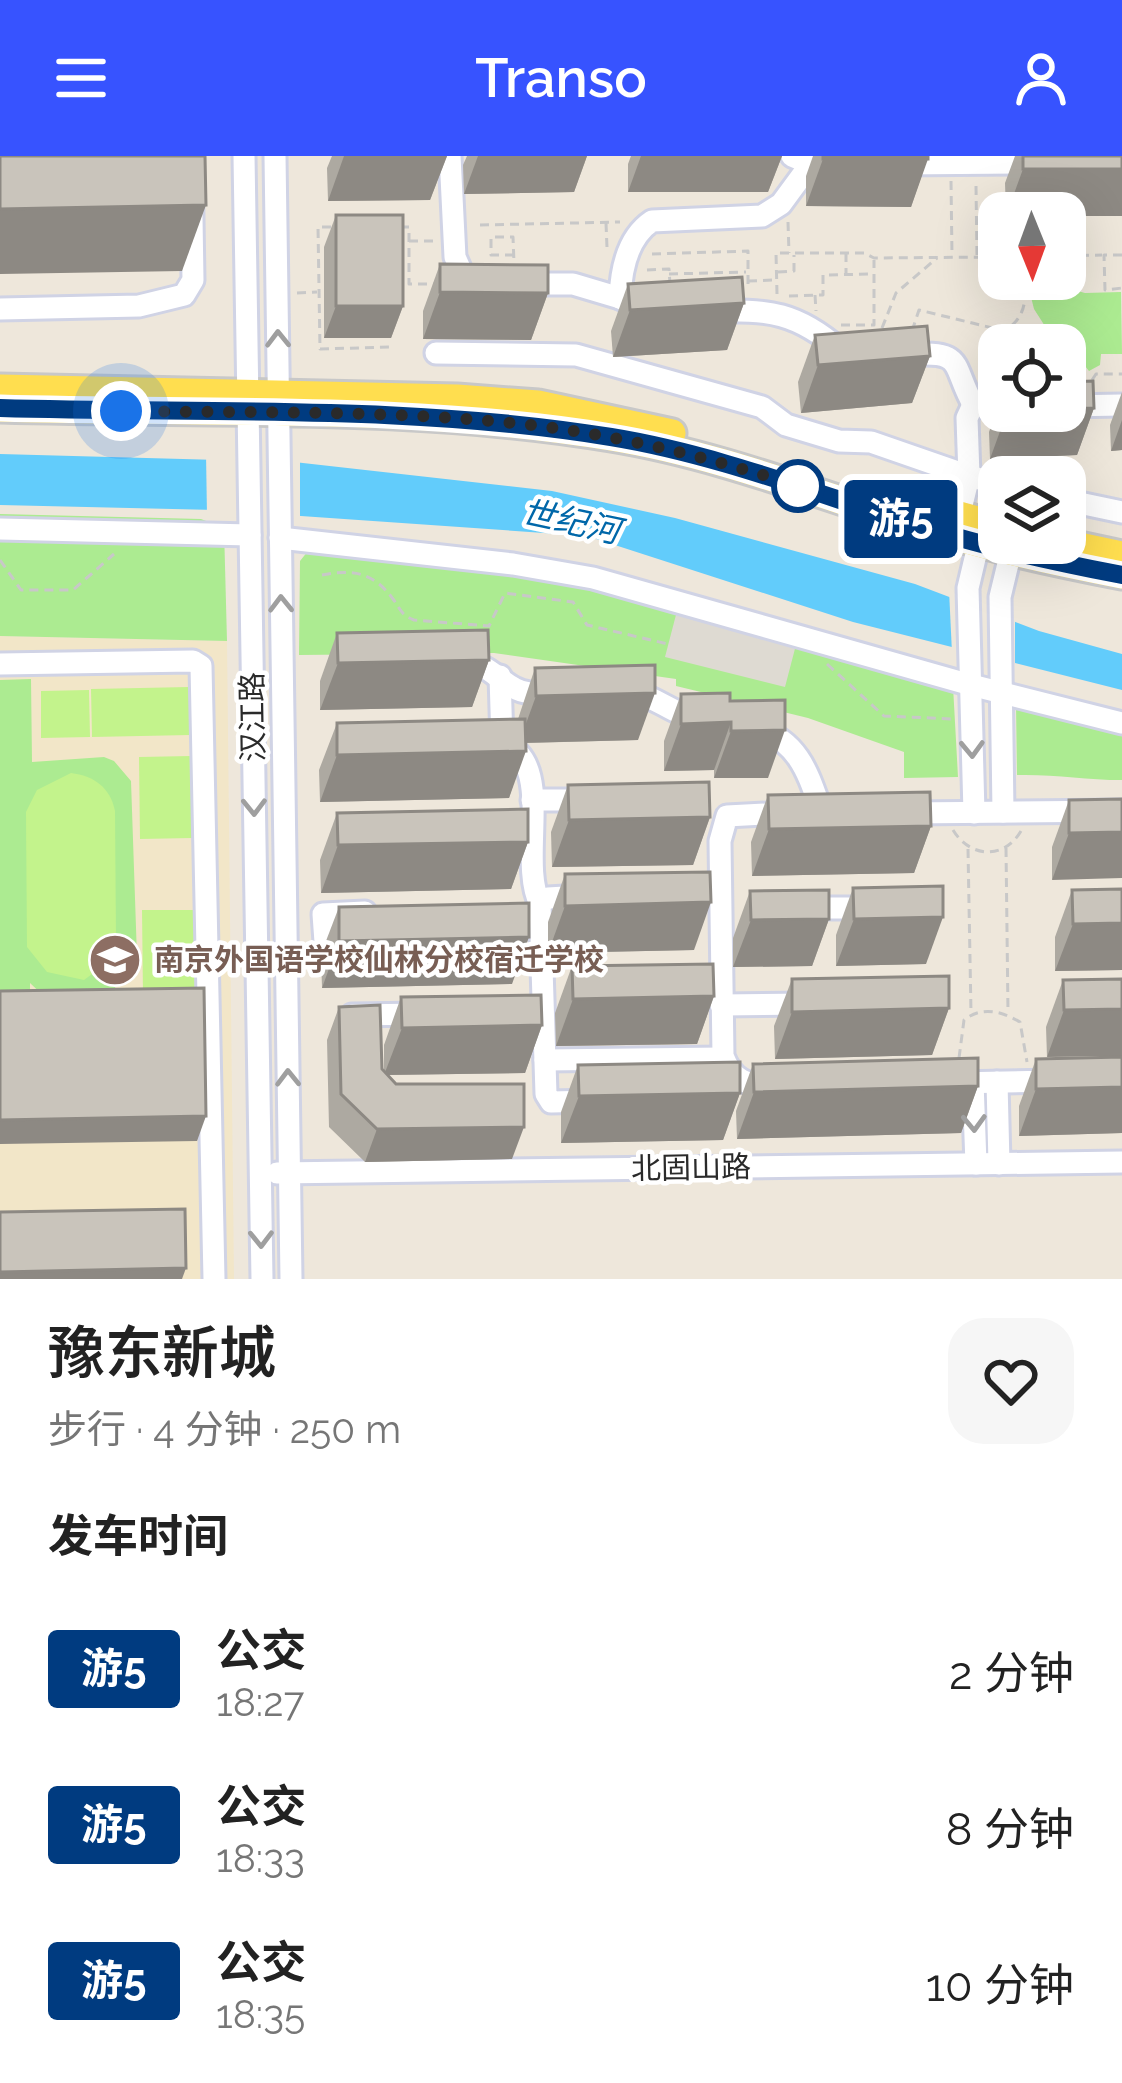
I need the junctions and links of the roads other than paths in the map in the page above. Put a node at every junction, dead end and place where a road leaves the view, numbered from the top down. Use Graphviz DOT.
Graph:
graph roads {
  1 [pos="191,156"];
  2 [pos="244,156"];
  3 [pos="274,156"];
  4 [pos="450,156"];
  5 [pos="1060,156"];
  6 [pos="799,163"];
  7 [pos="858,164"];
  8 [pos="882,164"];
  9 [pos="620,298"];
  10 [pos="669,305"];
  11 [pos="0,309"];
  12 [pos="691,311"];
  13 [pos="436,353"];
  14 [pos="881,356"];
  15 [pos="857,358"];
  16 [pos="0,388"];
  17 [pos="248,401"];
  18 [pos="279,402"];
  19 [pos="974,405"];
  20 [pos="978,405"];
  21 [pos="1122,405"];
  22 [pos="1086,406"];
  23 [pos="0,409"];
  24 [pos="969,476"];
  25 [pos="978,478"];
  26 [pos="1086,504"];
  27 [pos="978,507"];
  28 [pos="1122,512"];
  29 [pos="0,529"];
  30 [pos="250,529"];
  31 [pos="280,531"];
  32 [pos="978,532"];
  33 [pos="1086,547"];
  34 [pos="1122,555"];
  35 [pos="978,563"];
  36 [pos="992,564"];
  37 [pos="1086,564"];
  38 [pos="1122,575"];
  39 [pos="0,664"];
  40 [pos="430,664"];
  41 [pos="500,676"];
  42 [pos="971,686"];
  43 [pos="1002,692"];
  44 [pos="1122,723"];
  45 [pos="473,742"];
  46 [pos="502,742"];
  47 [pos="532,800"];
  48 [pos="618,800"];
  49 [pos="1122,811"];
  50 [pos="1004,812"];
  51 [pos="884,813"];
  52 [pos="974,813"];
  53 [pos="532,831"];
  54 [pos="508,832"];
  55 [pos="697,895"];
  56 [pos="602,896"];
  57 [pos="728,904"];
  58 [pos="540,907"];
  59 [pos="790,908"];
  60 [pos="905,908"];
  61 [pos="517,910"];
  62 [pos="399,912"];
  63 [pos="518,941"];
  64 [pos="541,941"];
  65 [pos="376,943"];
  66 [pos="714,993"];
  67 [pos="830,1003"];
  68 [pos="455,1014"];
  69 [pos="344,1016"];
  70 [pos="724,1058"];
  71 [pos="545,1060"];
  72 [pos="1075,1081"];
  73 [pos="998,1082"];
  74 [pos="801,1085"];
  75 [pos="621,1101"];
  76 [pos="1122,1162"];
  77 [pos="987,1164"];
  78 [pos="289,1172"];
  79 [pos="260,1173"];
  80 [pos="190,1213"];
  81 [pos="213,1213"];
  82 [pos="214,1279"];
  83 [pos="262,1279"];
  84 [pos="291,1279"];
  1 -- 11 [label="street"];
  2 -- 17 [label="street, 汉江路"];
  18 -- 3 [label="street, 汉江路, one-way"];
  4 -- 9 [label="street"];
  5 -- 8 [label="street"];
  6 -- 7 [label="street"];
  6 -- 9 [label="street"];
  9 -- 10 [label="street"];
  12 -- 15 [label="street"];
  13 -- 24 [label="street"];
  14 -- 19 [label="street"];
  16 -- 17 [label="main road"];
  17 -- 18 [label="main road"];
  17 -- 23 [label="main road"];
  17 -- 30 [label="street, 汉江路"];
  18 -- 31 [label="street, 汉江路"];
  18 -- 32 [label="main road"];
  19 -- 20 [label="street"];
  19 -- 24 [label="street"];
  21 -- 22 [label="street"];
  24 -- 25 [label="street"];
  24 -- 27 [label="street"];
  26 -- 28 [label="street"];
  29 -- 30 [label="street"];
  30 -- 79 [label="street, 汉江路, one-way"];
  31 -- 42 [label="street"];
  78 -- 31 [label="street, 汉江路, one-way"];
  33 -- 34 [label="main road"];
  35 -- 42 [label="street"];
  36 -- 43 [label="street"];
  37 -- 38 [label="main road"];
  39 -- 81 [label="street"];
  40 -- 41 [label="street"];
  41 -- 46 [label="street"];
  41 -- 57 [label="street"];
  42 -- 43 [label="street"];
  42 -- 52 [label="street, one-way"];
  43 -- 44 [label="street"];
  43 -- 50 [label="street"];
  45 -- 46 [label="street"];
  46 -- 47 [label="street"];
  47 -- 48 [label="street"];
  47 -- 53 [label="street"];
  49 -- 50 [label="street"];
  50 -- 52 [label="street"];
  51 -- 52 [label="street"];
  53 -- 54 [label="street"];
  53 -- 58 [label="street"];
  55 -- 57 [label="street"];
  56 -- 58 [label="street"];
  57 -- 66 [label="street"];
  58 -- 61 [label="street"];
  58 -- 64 [label="street"];
  59 -- 60 [label="street"];
  62 -- 65 [label="street"];
  63 -- 64 [label="street"];
  64 -- 71 [label="street"];
  66 -- 67 [label="street"];
  66 -- 70 [label="street"];
  68 -- 69 [label="street"];
  70 -- 71 [label="street"];
  70 -- 74 [label="street"];
  71 -- 75 [label="street"];
  72 -- 73 [label="street"];
  73 -- 77 [label="street"];
  73 -- 77 [label="street, one-way"];
  76 -- 77 [label="street, 北固山路"];
  77 -- 78 [label="street, 北固山路"];
  78 -- 79 [label="street, 北固山路"];
  78 -- 84 [label="street, 汉江路"];
  79 -- 83 [label="street, 汉江路, one-way"];
  80 -- 81 [label="street"];
  81 -- 82 [label="street"];
}
